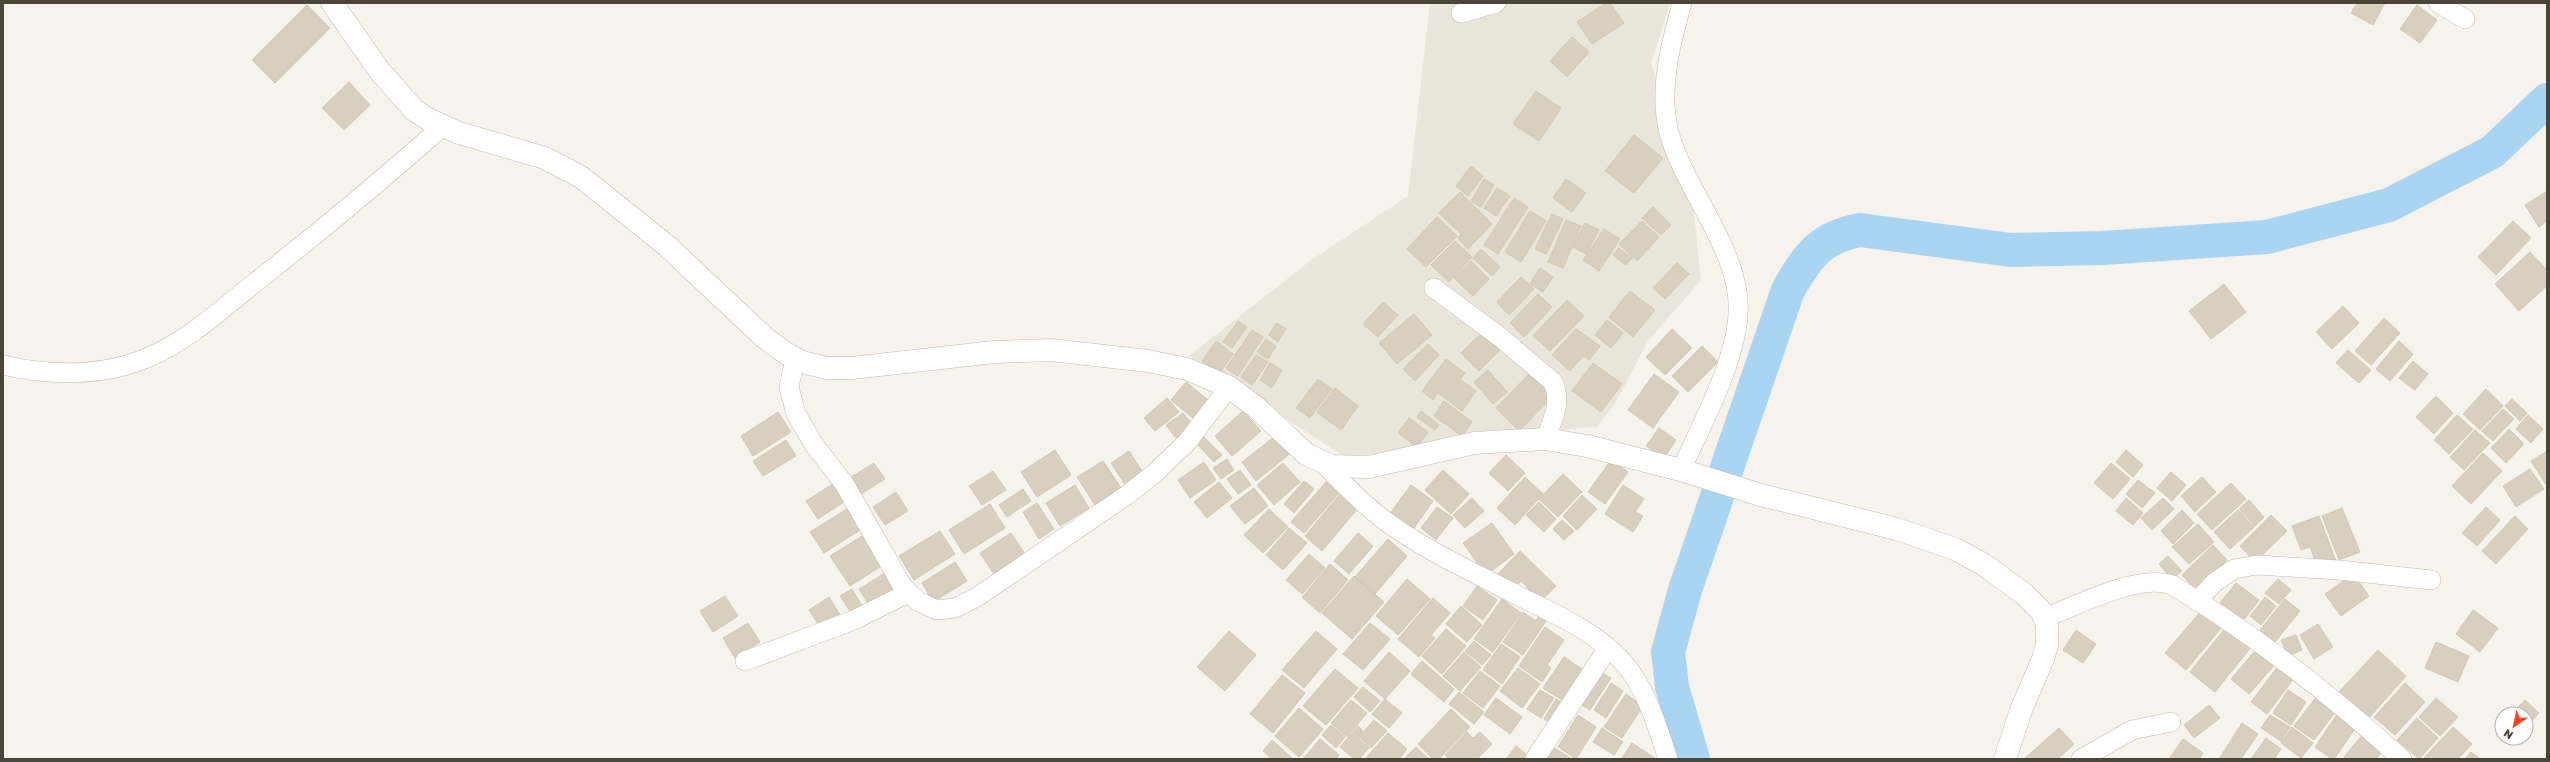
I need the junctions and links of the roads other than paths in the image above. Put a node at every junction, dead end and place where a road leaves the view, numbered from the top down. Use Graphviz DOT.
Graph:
graph roads {
  1 [pos="332,3"];
  2 [pos="1496,3"];
  3 [pos="1682,3"];
  4 [pos="2438,3"];
  5 [pos="1461,13"];
  6 [pos="2464,19"];
  7 [pos="443,126"];
  8 [pos="1434,288"];
  9 [pos="796,359"];
  10 [pos="3,365"];
  11 [pos="1229,387"];
  12 [pos="1545,439"];
  13 [pos="1324,464"];
  14 [pos="1685,472"];
  15 [pos="2431,580"];
  16 [pos="908,593"];
  17 [pos="2197,601"];
  18 [pos="2045,618"];
  19 [pos="1608,648"];
  20 [pos="745,661"];
  21 [pos="2171,722"];
  22 [pos="1535,759"];
  23 [pos="1668,759"];
  24 [pos="2005,759"];
  25 [pos="2081,759"];
  26 [pos="2402,759"];
  1 -- 7 [label="street"];
  2 -- 5 [label="street"];
  3 -- 14 [label="street"];
  4 -- 6 [label="street"];
  7 -- 9 [label="street"];
  7 -- 10 [label="street"];
  8 -- 12 [label="street"];
  9 -- 11 [label="street"];
  9 -- 16 [label="street"];
  11 -- 13 [label="street"];
  11 -- 16 [label="street"];
  12 -- 13 [label="street"];
  12 -- 14 [label="street"];
  13 -- 19 [label="street"];
  14 -- 18 [label="street"];
  15 -- 17 [label="street"];
  16 -- 20 [label="street"];
  17 -- 18 [label="street"];
  17 -- 26 [label="street"];
  18 -- 24 [label="street"];
  19 -- 22 [label="street"];
  19 -- 23 [label="street"];
  21 -- 25 [label="street"];
}
